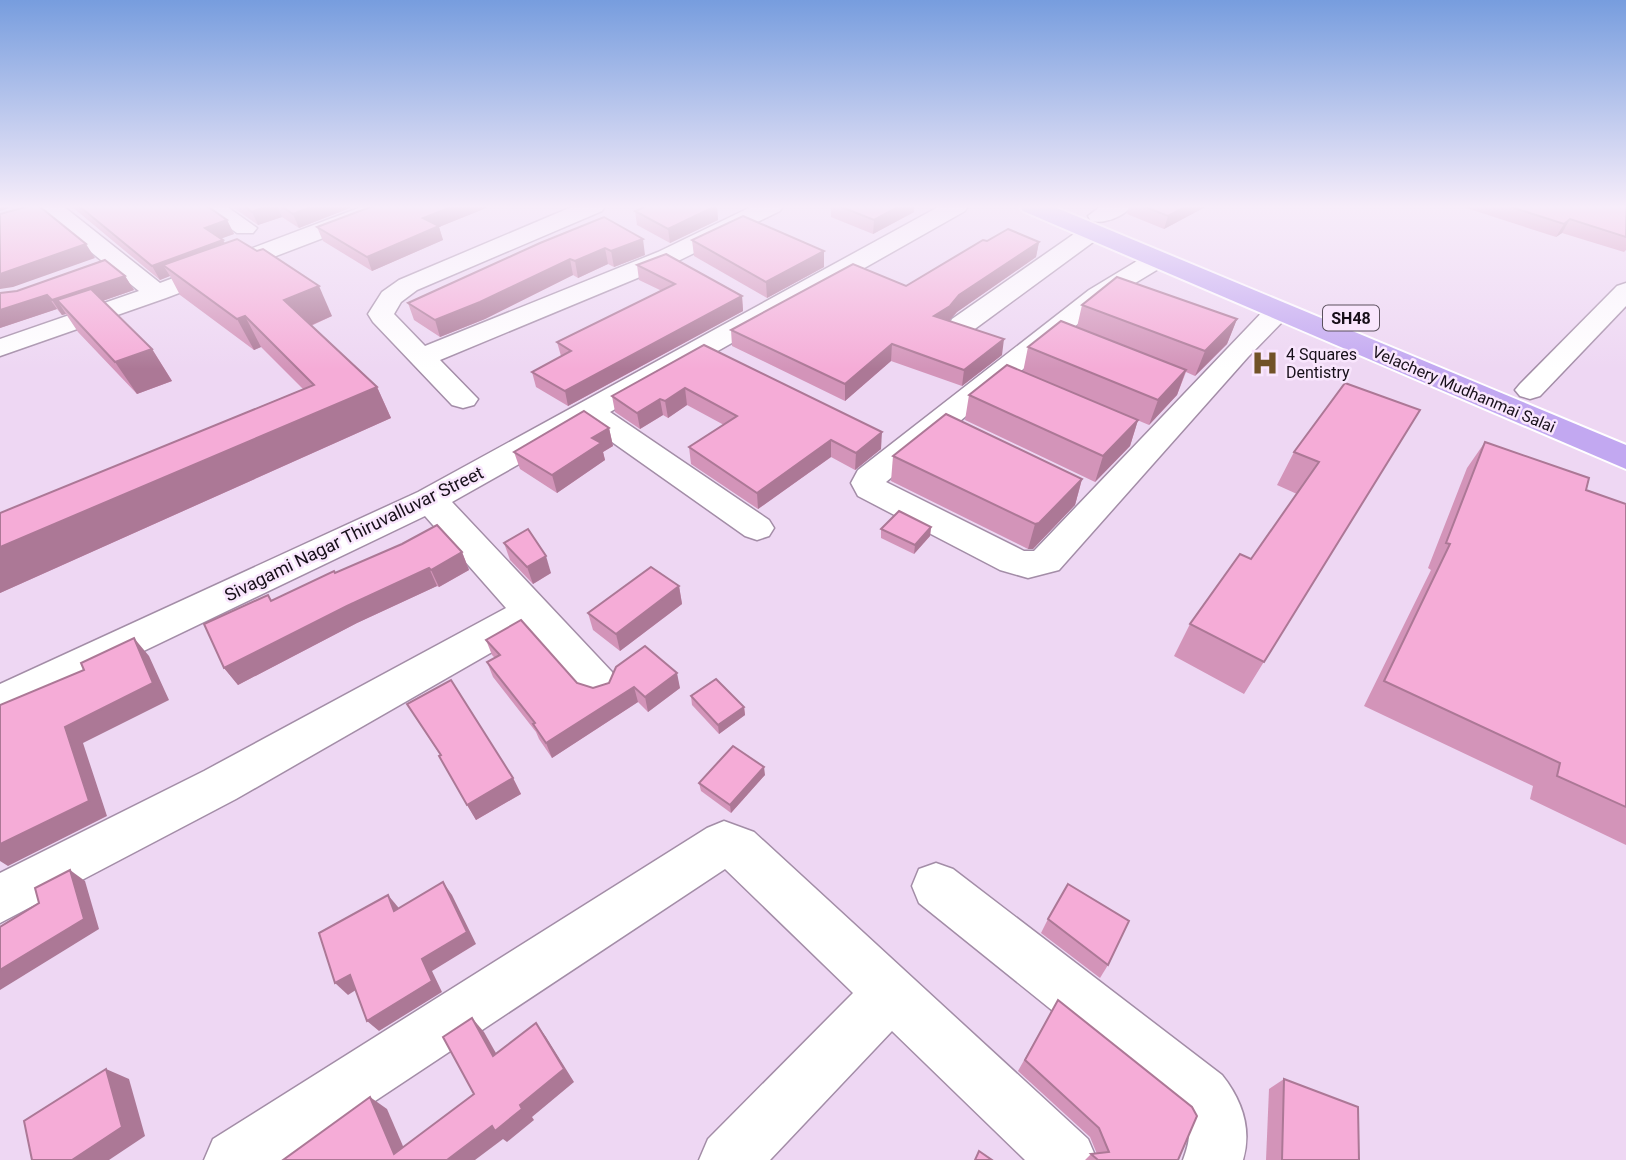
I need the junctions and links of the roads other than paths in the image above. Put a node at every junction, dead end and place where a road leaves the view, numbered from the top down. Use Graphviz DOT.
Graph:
graph roads {
  1 [pos="244,260"];
  2 [pos="473,260"];
  3 [pos="659,260"];
  4 [pos="673,260"];
  5 [pos="851,260"];
  6 [pos="1042,260"];
  7 [pos="1156,260"];
  8 [pos="1209,260"];
  9 [pos="118,261"];
  10 [pos="690,269"];
  11 [pos="93,270"];
  12 [pos="1626,291"];
  13 [pos="157,293"];
  14 [pos="1278,311"];
  15 [pos="962,325"];
  16 [pos="0,348"];
  17 [pos="422,358"];
  18 [pos="1530,390"];
  19 [pos="463,398"];
  20 [pos="1578,409"];
  21 [pos="590,412"];
  22 [pos="1626,458"];
  23 [pos="430,500"];
  24 [pos="757,528"];
  25 [pos="532,611"];
  26 [pos="598,684"];
  27 [pos="0,703"];
  28 [pos="936,886"];
  29 [pos="0,899"];
  30 [pos="890,994"];
  31 [pos="234,1160"];
  32 [pos="729,1160"];
  33 [pos="1067,1160"];
  34 [pos="1213,1160"];
  1 -- 13 [label="street"];
  2 -- 17 [label="street"];
  3 -- 17 [label="street"];
  4 -- 10 [label="street"];
  5 -- 21 [label="street, Sivagami Nagar Thiruvalluvar Street"];
  6 -- 15 [label="street"];
  7 -- 14 [label="main road, Velachery Mudhanmai Salai / SH48"];
  7 -- 14 [label="street"];
  8 -- 18 [label="main road, Velachery Mudhanmai Salai / SH48"];
  9 -- 11 [label="street"];
  9 -- 13 [label="street"];
  12 -- 18 [label="street"];
  13 -- 16 [label="street"];
  14 -- 22 [label="main road, Velachery Mudhanmai Salai / SH48"];
  17 -- 19 [label="street"];
  18 -- 20 [label="main road, Velachery Mudhanmai Salai / SH48"];
  21 -- 23 [label="street, Sivagami Nagar Thiruvalluvar Street"];
  21 -- 24 [label="street"];
  23 -- 25 [label="street"];
  23 -- 27 [label="street, Sivagami Nagar Thiruvalluvar Street"];
  25 -- 26 [label="street"];
  25 -- 29 [label="street"];
  28 -- 34 [label="street"];
  30 -- 31 [label="street"];
  30 -- 32 [label="street"];
  30 -- 33 [label="street"];
}
